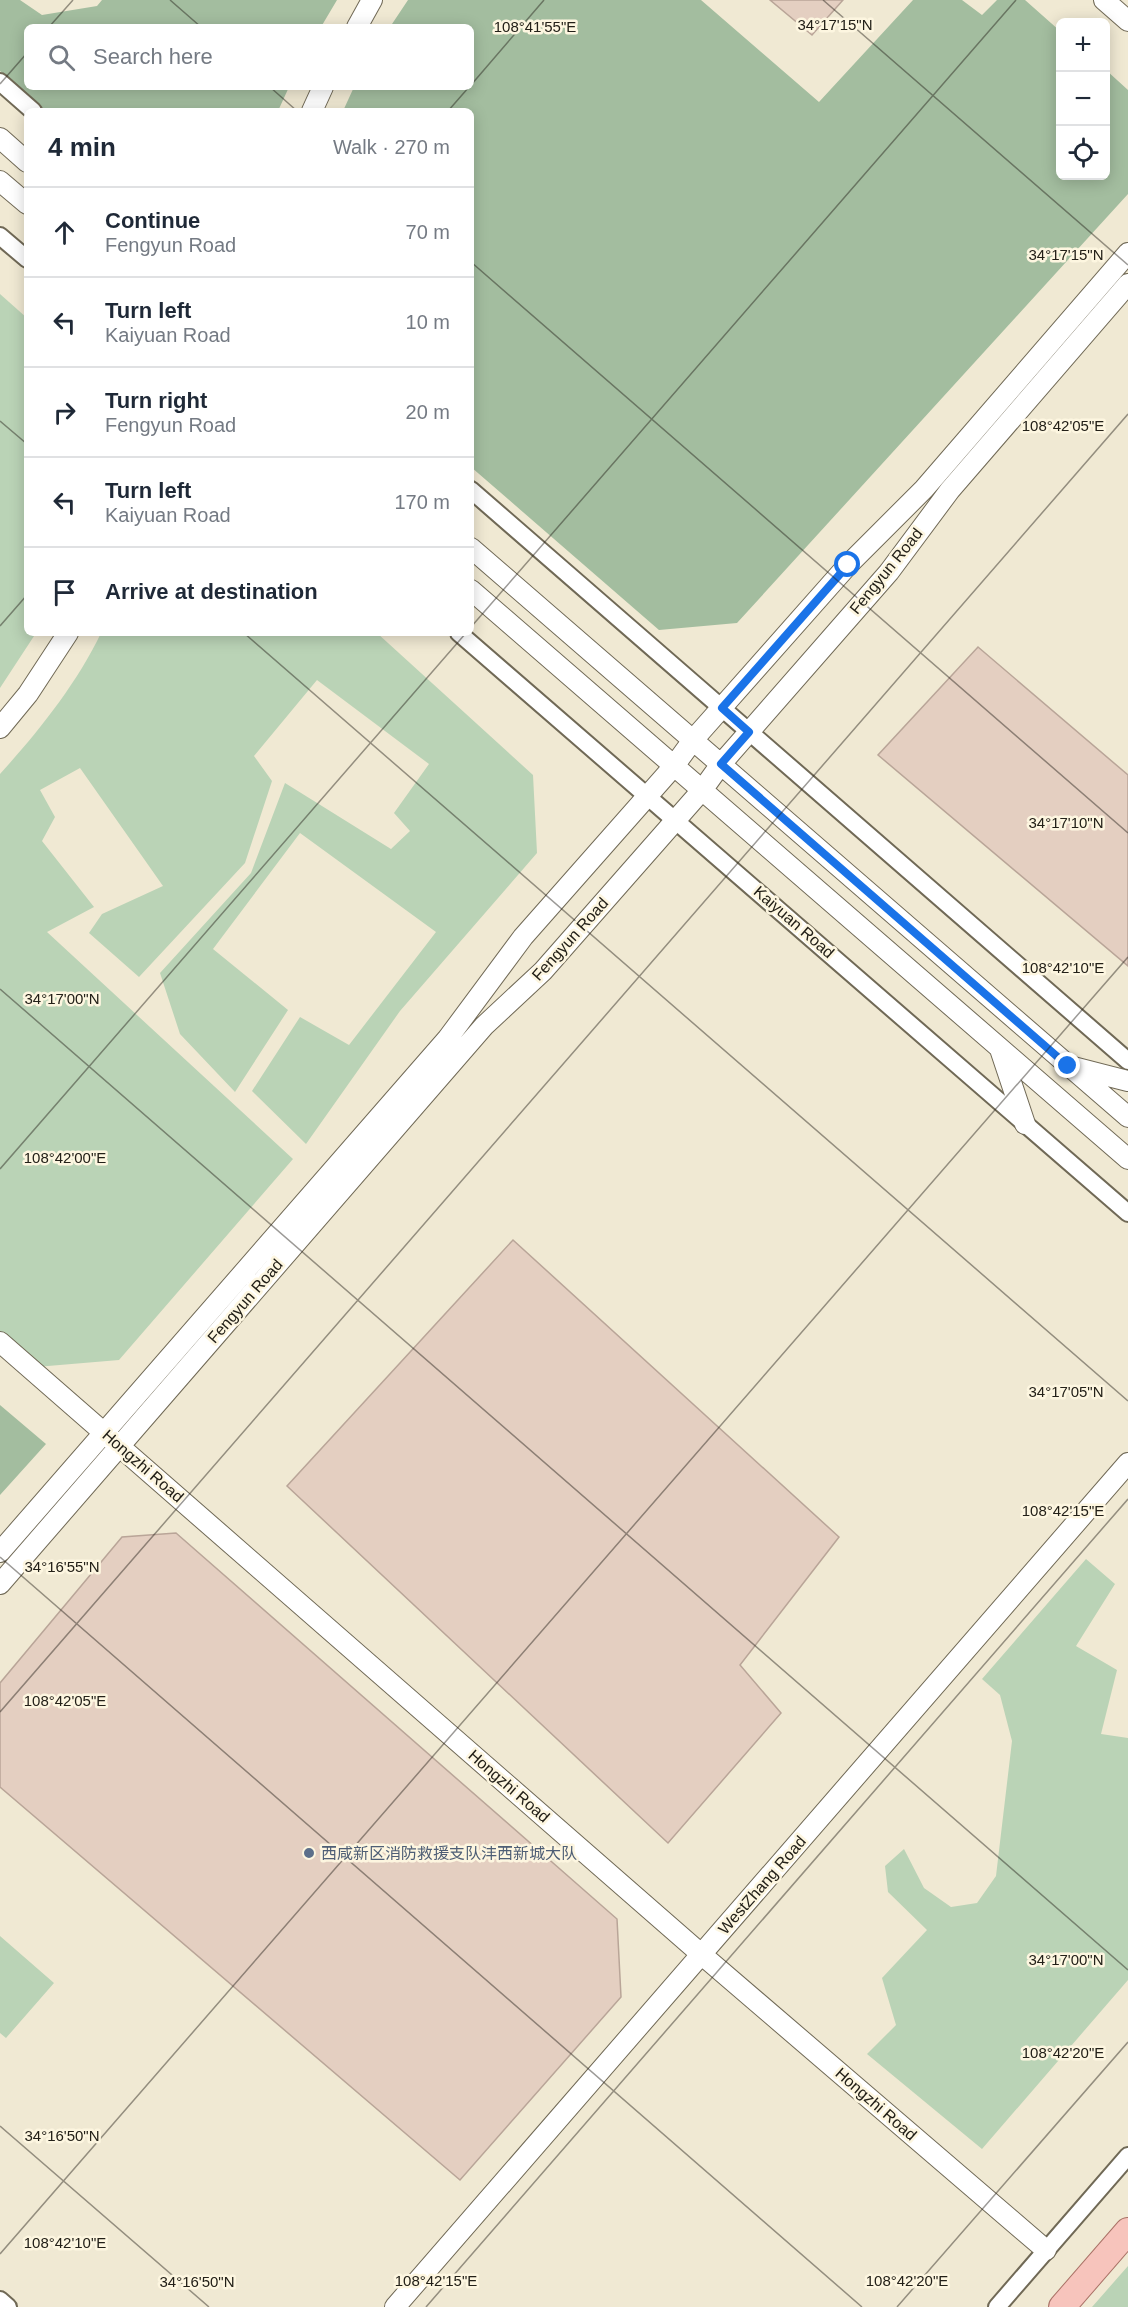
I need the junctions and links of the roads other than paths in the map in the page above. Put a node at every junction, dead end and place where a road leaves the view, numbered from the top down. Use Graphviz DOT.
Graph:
graph roads {
  1 [pos="372,0"];
  2 [pos="1104,0"];
  3 [pos="1128,21"];
  4 [pos="359,24"];
  5 [pos="0,82"];
  6 [pos="322,90"];
  7 [pos="30,108"];
  8 [pos="313,108"];
  9 [pos="0,138"];
  10 [pos="24,159"];
  11 [pos="0,180"];
  12 [pos="24,201"];
  13 [pos="0,236"];
  14 [pos="1128,253"];
  15 [pos="24,257"];
  16 [pos="1128,284"];
  17 [pos="474,493"];
  18 [pos="474,551"];
  19 [pos="474,593"];
  20 [pos="66,636"];
  21 [pos="462,636"];
  22 [pos="722,708"];
  23 [pos="0,728"];
  24 [pos="749,732"];
  25 [pos="693,740"];
  26 [pos="721,764"];
  27 [pos="674,766"];
  28 [pos="703,789"];
  29 [pos="648,795"];
  30 [pos="676,820"];
  31 [pos="999,1046"];
  32 [pos="1128,1061"];
  33 [pos="1068,1066"];
  34 [pos="1128,1081"];
  35 [pos="1128,1117"];
  36 [pos="1025,1124"];
  37 [pos="1128,1159"];
  38 [pos="1128,1213"];
  39 [pos="0,1342"];
  40 [pos="104,1432"];
  41 [pos="120,1446"];
  42 [pos="1128,1463"];
  43 [pos="0,1552"];
  44 [pos="0,1584"];
  45 [pos="701,1954"];
  46 [pos="1128,2156"];
  47 [pos="1128,2231"];
  48 [pos="1046,2250"];
  49 [pos="0,2300"];
  50 [pos="8,2307"];
  51 [pos="395,2307"];
  52 [pos="997,2307"];
  53 [pos="1062,2307"];
  1 -- 4 [label="street"];
  2 -- 3 [label="street"];
  5 -- 7 [label="street"];
  6 -- 8 [label="street"];
  9 -- 10 [label="street"];
  11 -- 12 [label="street"];
  13 -- 15 [label="street"];
  14 -- 22 [label="street, Fengyun Road"];
  16 -- 24 [label="street, Fengyun Road"];
  17 -- 22 [label="street"];
  18 -- 25 [label="street"];
  19 -- 27 [label="street"];
  20 -- 23 [label="street"];
  21 -- 29 [label="street, Kaiyuan Road"];
  22 -- 24 [label="street"];
  22 -- 25 [label="street, Fengyun Road"];
  24 -- 26 [label="street, Fengyun Road"];
  24 -- 32 [label="street"];
  25 -- 26 [label="street"];
  25 -- 27 [label="street, Fengyun Road"];
  26 -- 28 [label="street, Fengyun Road"];
  26 -- 33 [label="street"];
  27 -- 28 [label="street"];
  27 -- 29 [label="street, Fengyun Road"];
  28 -- 30 [label="street, Fengyun Road"];
  28 -- 31 [label="street"];
  29 -- 30 [label="street, Kaiyuan Road"];
  29 -- 40 [label="street, Fengyun Road"];
  30 -- 36 [label="street, Kaiyuan Road"];
  30 -- 41 [label="street, Fengyun Road"];
  31 -- 36 [label="street"];
  31 -- 37 [label="street"];
  33 -- 34 [label="street"];
  33 -- 35 [label="street"];
  36 -- 38 [label="street, Kaiyuan Road"];
  39 -- 40 [label="street, Hongzhi Road"];
  40 -- 41 [label="street, Hongzhi Road"];
  40 -- 43 [label="street, Fengyun Road"];
  41 -- 44 [label="street, Fengyun Road"];
  41 -- 45 [label="street, Hongzhi Road"];
  42 -- 45 [label="street, WestZhang Road"];
  45 -- 48 [label="street, Hongzhi Road"];
  45 -- 51 [label="street, WestZhang Road"];
  46 -- 48 [label="street"];
  47 -- 53 [label="main road"];
  48 -- 52 [label="street"];
  49 -- 50 [label="street"];
}
